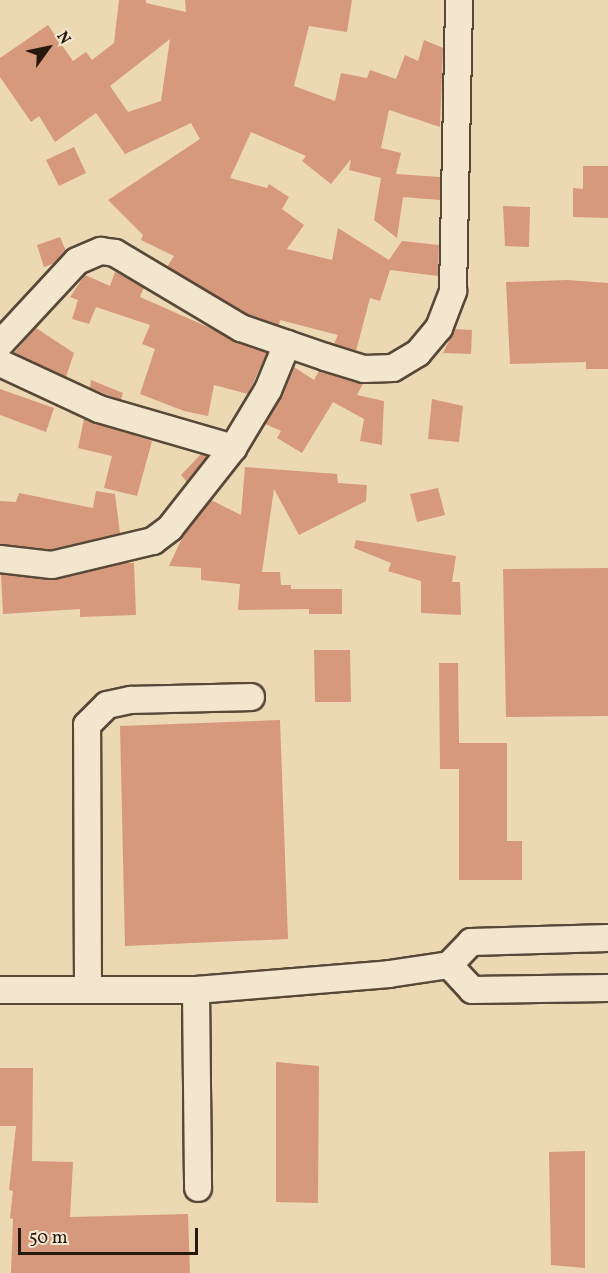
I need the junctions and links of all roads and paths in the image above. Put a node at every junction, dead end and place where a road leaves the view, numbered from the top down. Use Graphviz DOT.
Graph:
graph roads {
  1 [pos="459,0"];
  2 [pos="0,344"];
  3 [pos="287,344"];
  4 [pos="0,363"];
  5 [pos="234,448"];
  6 [pos="0,559"];
  7 [pos="251,697"];
  8 [pos="608,939"];
  9 [pos="448,965"];
  10 [pos="88,988"];
  11 [pos="608,988"];
  12 [pos="0,990"];
  13 [pos="196,990"];
  14 [pos="198,1188"];
  1 -- 3 [label="street"];
  2 -- 3 [label="street"];
  3 -- 5 [label="street"];
  4 -- 5 [label="street"];
  5 -- 6 [label="street"];
  7 -- 10 [label="street"];
  8 -- 9 [label="street"];
  9 -- 11 [label="street"];
  9 -- 13 [label="street"];
  10 -- 12 [label="street"];
  10 -- 13 [label="street"];
  13 -- 14 [label="street"];
}
